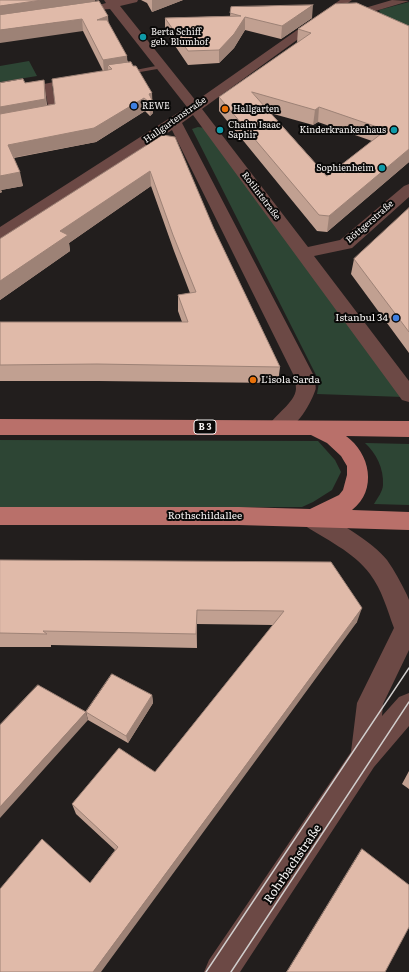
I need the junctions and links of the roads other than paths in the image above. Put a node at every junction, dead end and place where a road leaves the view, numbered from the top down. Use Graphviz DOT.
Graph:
graph roads {
  1 [pos="133,0"];
  2 [pos="404,0"];
  3 [pos="111,3"];
  4 [pos="343,3"];
  5 [pos="90,9"];
  6 [pos="362,12"];
  7 [pos="375,18"];
  8 [pos="161,67"];
  9 [pos="115,74"];
  10 [pos="79,80"];
  11 [pos="194,107"];
  12 [pos="38,117"];
  13 [pos="175,122"];
  14 [pos="409,188"];
  15 [pos="0,234"];
  16 [pos="304,253"];
  17 [pos="409,395"];
  18 [pos="0,427"];
  19 [pos="278,427"];
  20 [pos="316,428"];
  21 [pos="409,429"];
  22 [pos="0,516"];
  23 [pos="310,518"];
  24 [pos="409,521"];
  25 [pos="408,625"];
  26 [pos="409,706"];
  27 [pos="364,756"];
  28 [pos="221,972"];
  1 -- 3 [label="street"];
  2 -- 6 [label="street"];
  3 -- 5 [label="street"];
  3 -- 8 [label="street, Rotlintstraße"];
  4 -- 6 [label="street"];
  4 -- 11 [label="street, Hallgartenstraße"];
  6 -- 7 [label="street"];
  8 -- 9 [label="lane"];
  8 -- 11 [label="street, Rotlintstraße"];
  10 -- 12 [label="lane"];
  11 -- 13 [label="street, Hallgartenstraße"];
  11 -- 16 [label="street, Rotlintstraße"];
  13 -- 15 [label="street, Hallgartenstraße"];
  13 -- 19 [label="street"];
  14 -- 16 [label="street, Böttgerstraße"];
  16 -- 17 [label="street, Rotlintstraße"];
  18 -- 19 [label="main road, B 3"];
  19 -- 20 [label="main road, B 3"];
  20 -- 21 [label="main road, B 3"];
  20 -- 23 [label="main road"];
  22 -- 23 [label="main road, Rothschildallee"];
  23 -- 24 [label="main road, Rothschildallee"];
  23 -- 25 [label="street, Rohrbachstraße"];
  25 -- 27 [label="street, Rohrbachstraße"];
  26 -- 27 [label="street, Rohrbachstraße"];
  27 -- 28 [label="street, Rohrbachstraße"];
}
